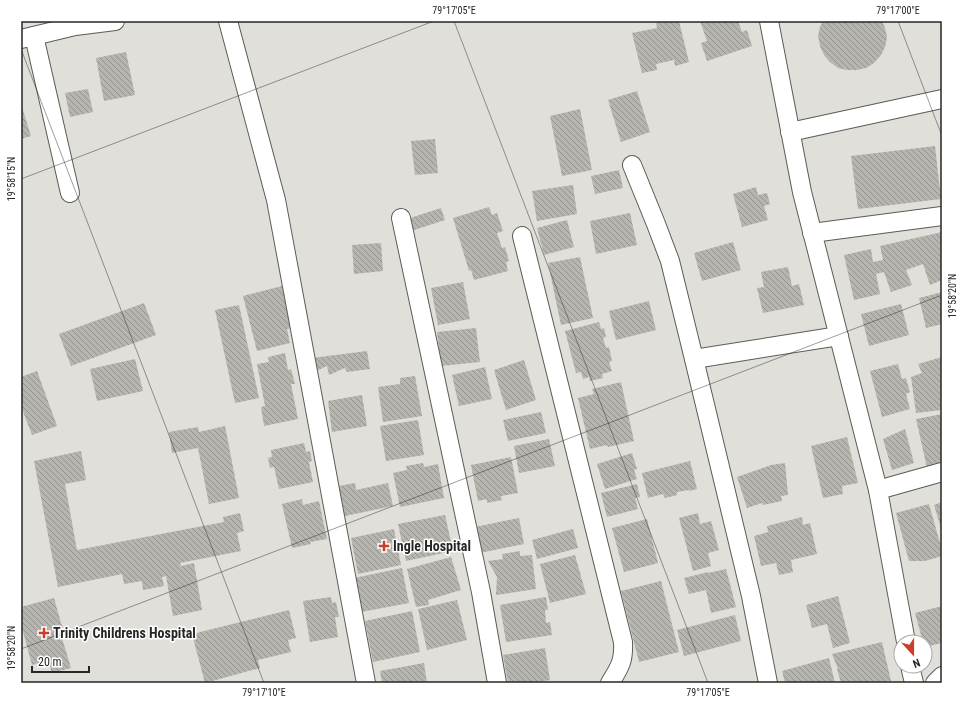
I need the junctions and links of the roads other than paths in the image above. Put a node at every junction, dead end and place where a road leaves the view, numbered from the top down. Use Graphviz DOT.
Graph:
graph roads {
  1 [pos="115,21"];
  2 [pos="228,21"];
  3 [pos="769,21"];
  4 [pos="74,24"];
  5 [pos="27,38"];
  6 [pos="942,99"];
  7 [pos="790,132"];
  8 [pos="632,165"];
  9 [pos="70,193"];
  10 [pos="942,216"];
  11 [pos="401,218"];
  12 [pos="812,234"];
  13 [pos="522,236"];
  14 [pos="839,336"];
  15 [pos="694,358"];
  16 [pos="942,472"];
  17 [pos="878,490"];
  18 [pos="905,634"];
  19 [pos="942,676"];
  20 [pos="366,683"];
  21 [pos="497,683"];
  22 [pos="610,683"];
  23 [pos="768,683"];
  24 [pos="935,683"];
  1 -- 4 [label="street"];
  2 -- 20 [label="street"];
  3 -- 7 [label="street"];
  4 -- 5 [label="street"];
  5 -- 9 [label="street"];
  6 -- 7 [label="street"];
  7 -- 12 [label="street"];
  8 -- 15 [label="street"];
  10 -- 12 [label="street"];
  11 -- 21 [label="street"];
  12 -- 14 [label="street"];
  13 -- 22 [label="street"];
  14 -- 15 [label="street"];
  14 -- 17 [label="street"];
  15 -- 23 [label="street"];
  16 -- 17 [label="street"];
  17 -- 18 [label="street"];
  19 -- 24 [label="street"];
}
